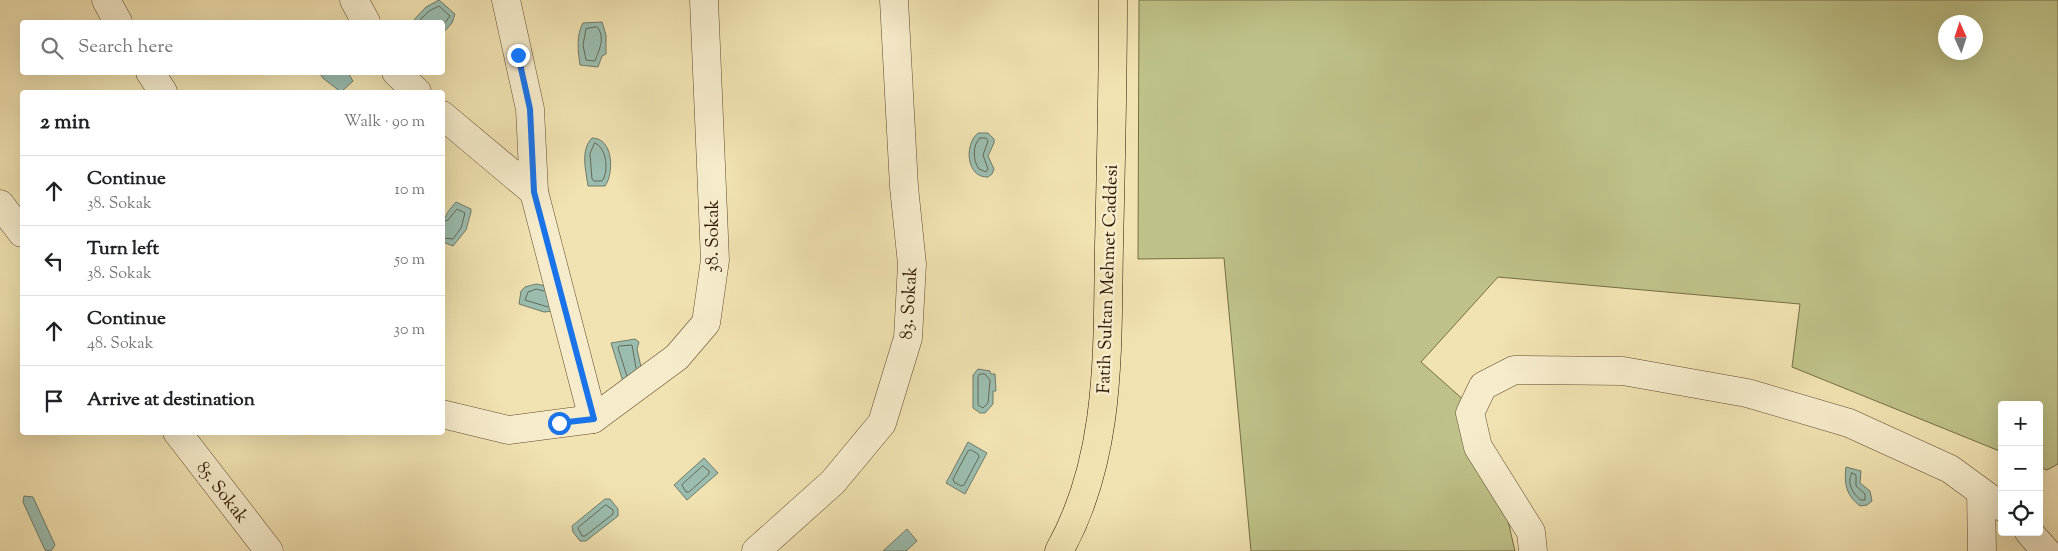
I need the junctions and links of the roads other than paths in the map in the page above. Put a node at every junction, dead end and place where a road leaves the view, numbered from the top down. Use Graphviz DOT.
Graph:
graph roads {
  1 [pos="106,0"];
  2 [pos="354,0"];
  3 [pos="506,0"];
  4 [pos="704,0"];
  5 [pos="894,0"];
  6 [pos="1113,0"];
  7 [pos="117,20"];
  8 [pos="365,20"];
  9 [pos="152,75"];
  10 [pos="399,75"];
  11 [pos="162,90"];
  12 [pos="415,90"];
  13 [pos="445,118"];
  14 [pos="534,192"];
  15 [pos="0,204"];
  16 [pos="20,230"];
  17 [pos="445,415"];
  18 [pos="594,419"];
  19 [pos="180,435"];
  20 [pos="1991,499"];
  21 [pos="2033,536"];
  22 [pos="270,551"];
  23 [pos="756,551"];
  24 [pos="1059,551"];
  25 [pos="1533,551"];
  26 [pos="1982,551"];
  27 [pos="2046,551"];
  1 -- 7 [label="street"];
  2 -- 8 [label="street"];
  3 -- 14 [label="street"];
  4 -- 18 [label="street, 38. Sokak"];
  5 -- 23 [label="street, 83. Sokak"];
  6 -- 24 [label="main road, Fatih Sultan Mehmet Caddesi"];
  9 -- 11 [label="street"];
  10 -- 12 [label="street"];
  13 -- 14 [label="street"];
  14 -- 18 [label="street"];
  15 -- 16 [label="street"];
  17 -- 18 [label="street, 38. Sokak"];
  19 -- 22 [label="street, 85. Sokak"];
  20 -- 25 [label="street"];
  20 -- 26 [label="street"];
  21 -- 27 [label="street"];
}
